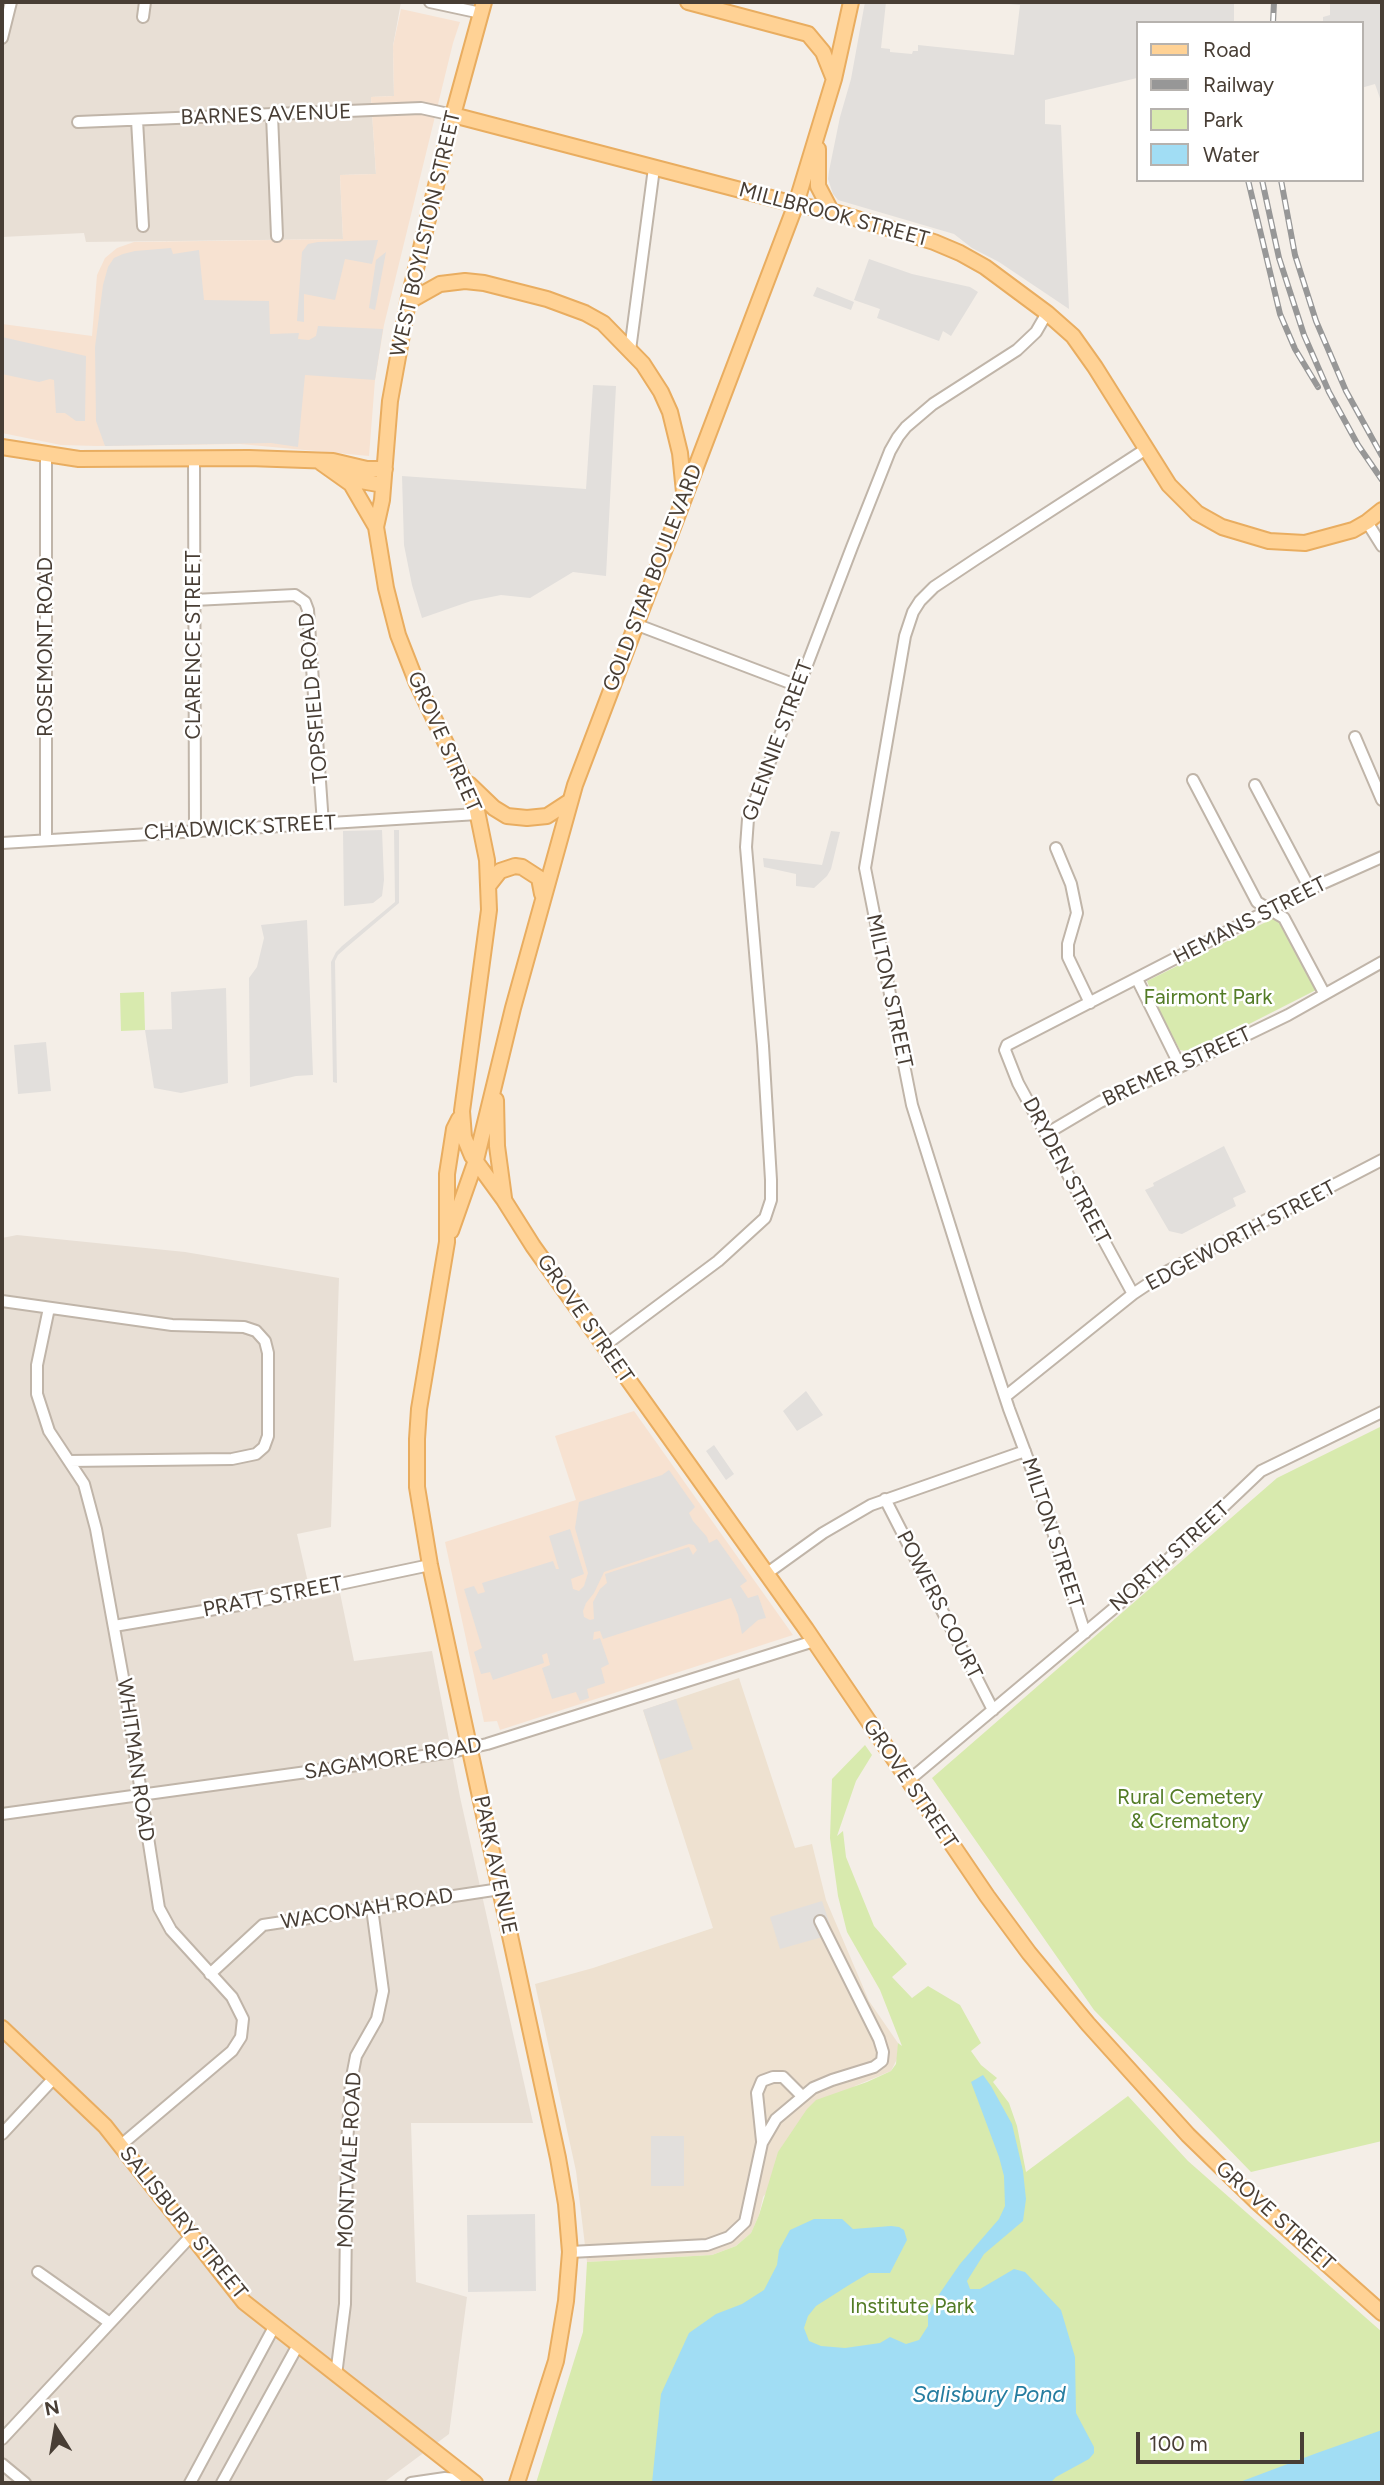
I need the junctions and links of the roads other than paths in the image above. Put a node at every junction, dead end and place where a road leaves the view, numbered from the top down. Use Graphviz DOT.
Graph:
graph roads {
  1 [pos="10,2"];
  2 [pos="145,2"];
  3 [pos="430,2"];
  4 [pos="688,2"];
  5 [pos="851,2"];
  6 [pos="483,7"];
  7 [pos="142,16"];
  8 [pos="2,38"];
  9 [pos="834,79"];
  10 [pos="272,116"];
  11 [pos="453,116"];
  12 [pos="137,120"];
  13 [pos="78,122"];
  14 [pos="819,132"];
  15 [pos="654,168"];
  16 [pos="796,204"];
  17 [pos="831,211"];
  18 [pos="143,226"];
  19 [pos="277,236"];
  20 [pos="408,302"];
  21 [pos="1047,313"];
  22 [pos="630,350"];
  23 [pos="2,447"];
  24 [pos="1146,449"];
  25 [pos="46,455"];
  26 [pos="194,458"];
  27 [pos="320,462"];
  28 [pos="384,469"];
  29 [pos="333,472"];
  30 [pos="383,485"];
  31 [pos="684,497"];
  32 [pos="1382,510"];
  33 [pos="1367,522"];
  34 [pos="376,527"];
  35 [pos="1382,546"];
  36 [pos="194,600"];
  37 [pos="635,624"];
  38 [pos="797,686"];
  39 [pos="1355,737"];
  40 [pos="464,778"];
  41 [pos="1193,780"];
  42 [pos="1255,785"];
  43 [pos="1382,800"];
  44 [pos="570,801"];
  45 [pos="478,814"];
  46 [pos="323,824"];
  47 [pos="195,831"];
  48 [pos="47,840"];
  49 [pos="2,843"];
  50 [pos="1056,848"];
  51 [pos="1382,857"];
  52 [pos="489,886"];
  53 [pos="1310,889"];
  54 [pos="543,899"];
  55 [pos="1270,909"];
  56 [pos="1382,962"];
  57 [pos="1137,979"];
  58 [pos="1324,993"];
  59 [pos="1090,1003"];
  60 [pos="1007,1045"];
  61 [pos="503,1049"];
  62 [pos="1180,1066"];
  63 [pos="462,1111"];
  64 [pos="1046,1134"];
  65 [pos="476,1160"];
  66 [pos="1382,1160"];
  67 [pos="504,1200"];
  68 [pos="447,1242"];
  69 [pos="1133,1294"];
  70 [pos="2,1301"];
  71 [pos="49,1308"];
  72 [pos="604,1346"];
  73 [pos="1006,1396"];
  74 [pos="1382,1412"];
  75 [pos="1025,1451"];
  76 [pos="69,1461"];
  77 [pos="885,1499"];
  78 [pos="430,1565"];
  79 [pos="766,1574"];
  80 [pos="114,1626"];
  81 [pos="1085,1633"];
  82 [pos="814,1641"];
  83 [pos="993,1710"];
  84 [pos="470,1748"];
  85 [pos="908,1781"];
  86 [pos="141,1795"];
  87 [pos="2,1814"];
  88 [pos="500,1889"];
  89 [pos="372,1909"];
  90 [pos="820,1921"];
  91 [pos="210,1974"];
  92 [pos="2,2028"];
  93 [pos="55,2077"];
  94 [pos="802,2096"];
  95 [pos="2,2134"];
  96 [pos="762,2143"];
  97 [pos="121,2145"];
  98 [pos="191,2236"];
  99 [pos="570,2252"];
  100 [pos="38,2272"];
  101 [pos="1382,2313"];
  102 [pos="110,2323"];
  103 [pos="274,2326"];
  104 [pos="298,2345"];
  105 [pos="336,2375"];
  106 [pos="2,2439"];
  107 [pos="2,2464"];
  108 [pos="473,2482"];
  109 [pos="25,2483"];
  110 [pos="190,2483"];
  111 [pos="222,2483"];
  112 [pos="411,2483"];
  113 [pos="517,2483"];
  1 -- 8 [label="street"];
  2 -- 7 [label="street"];
  3 -- 6 [label="street"];
  4 -- 9 [label="main road"];
  5 -- 9 [label="main road, GOLD STAR BOULEVARD"];
  6 -- 11 [label="main road, WEST BOYLSTON STREET"];
  9 -- 14 [label="main road, GOLD STAR BOULEVARD"];
  10 -- 11 [label="street, BARNES AVENUE"];
  10 -- 12 [label="street, BARNES AVENUE"];
  10 -- 19 [label="street"];
  11 -- 15 [label="main road, MILLBROOK STREET"];
  11 -- 20 [label="main road, WEST BOYLSTON STREET"];
  12 -- 13 [label="street, BARNES AVENUE"];
  12 -- 18 [label="street"];
  14 -- 16 [label="main road, GOLD STAR BOULEVARD"];
  14 -- 17 [label="main road"];
  15 -- 16 [label="main road, MILLBROOK STREET"];
  15 -- 22 [label="street"];
  16 -- 17 [label="main road, MILLBROOK STREET"];
  16 -- 31 [label="main road, GOLD STAR BOULEVARD"];
  17 -- 21 [label="main road, MILLBROOK STREET"];
  20 -- 22 [label="main road"];
  20 -- 28 [label="main road, WEST BOYLSTON STREET"];
  21 -- 24 [label="main road, MILLBROOK STREET"];
  21 -- 38 [label="street, GLENNIE STREET"];
  22 -- 31 [label="main road"];
  23 -- 25 [label="main road"];
  24 -- 33 [label="main road, MILLBROOK STREET"];
  24 -- 73 [label="street, MILTON STREET"];
  25 -- 26 [label="main road"];
  25 -- 48 [label="street, ROSEMONT ROAD"];
  26 -- 27 [label="main road"];
  26 -- 36 [label="street, CLARENCE STREET"];
  27 -- 28 [label="main road"];
  27 -- 29 [label="main road"];
  28 -- 30 [label="main road, GROVE STREET"];
  29 -- 30 [label="main road"];
  29 -- 34 [label="main road"];
  30 -- 34 [label="main road, GROVE STREET"];
  31 -- 37 [label="main road, GOLD STAR BOULEVARD"];
  32 -- 33 [label="main road, MILLBROOK STREET"];
  33 -- 35 [label="street"];
  34 -- 40 [label="main road, GROVE STREET"];
  36 -- 46 [label="street, TOPSFIELD ROAD"];
  36 -- 47 [label="street, CLARENCE STREET"];
  37 -- 38 [label="street"];
  37 -- 44 [label="main road, GOLD STAR BOULEVARD"];
  38 -- 72 [label="street, GLENNIE STREET"];
  39 -- 43 [label="street"];
  40 -- 44 [label="main road"];
  40 -- 45 [label="main road, GROVE STREET"];
  41 -- 55 [label="street"];
  42 -- 53 [label="street"];
  44 -- 54 [label="main road, GOLD STAR BOULEVARD"];
  45 -- 46 [label="street, CHADWICK STREET"];
  45 -- 52 [label="main road, GROVE STREET"];
  46 -- 47 [label="street, CHADWICK STREET"];
  47 -- 48 [label="street, CHADWICK STREET"];
  48 -- 49 [label="street, CHADWICK STREET"];
  50 -- 59 [label="street"];
  51 -- 53 [label="street, HEMANS STREET"];
  52 -- 54 [label="main road"];
  52 -- 63 [label="main road, GROVE STREET"];
  53 -- 55 [label="street, HEMANS STREET"];
  54 -- 61 [label="main road, GOLD STAR BOULEVARD"];
  55 -- 57 [label="street, HEMANS STREET"];
  55 -- 58 [label="street"];
  56 -- 58 [label="street, BREMER STREET"];
  57 -- 59 [label="street, HEMANS STREET"];
  57 -- 62 [label="street"];
  58 -- 62 [label="street, BREMER STREET"];
  59 -- 60 [label="street, HEMANS STREET"];
  60 -- 64 [label="street, DRYDEN STREET"];
  61 -- 65 [label="main road, GOLD STAR BOULEVARD"];
  61 -- 67 [label="main road, GROVE STREET"];
  62 -- 64 [label="street, BREMER STREET"];
  63 -- 65 [label="main road, GROVE STREET"];
  63 -- 68 [label="main road, PARK AVENUE"];
  64 -- 69 [label="street, DRYDEN STREET"];
  65 -- 67 [label="main road, GROVE STREET"];
  65 -- 68 [label="main road, PARK AVENUE"];
  66 -- 69 [label="street, EDGEWORTH STREET"];
  67 -- 72 [label="main road, GROVE STREET"];
  68 -- 78 [label="main road, PARK AVENUE"];
  69 -- 73 [label="street, EDGEWORTH STREET"];
  70 -- 71 [label="street"];
  71 -- 76 [label="street, WHITMAN ROAD"];
  71 -- 76 [label="street"];
  72 -- 79 [label="main road, GROVE STREET"];
  73 -- 75 [label="street, MILTON STREET"];
  74 -- 81 [label="street, NORTH STREET"];
  75 -- 77 [label="street"];
  75 -- 81 [label="street, MILTON STREET"];
  76 -- 80 [label="street, WHITMAN ROAD"];
  77 -- 79 [label="street"];
  77 -- 83 [label="street, POWERS COURT"];
  78 -- 80 [label="street, PRATT STREET"];
  78 -- 84 [label="main road, PARK AVENUE"];
  79 -- 82 [label="main road, GROVE STREET"];
  80 -- 86 [label="street, WHITMAN ROAD"];
  81 -- 83 [label="street, NORTH STREET"];
  82 -- 84 [label="street, SAGAMORE ROAD"];
  82 -- 85 [label="main road, GROVE STREET"];
  83 -- 85 [label="street, NORTH STREET"];
  84 -- 86 [label="street, SAGAMORE ROAD"];
  84 -- 88 [label="main road, PARK AVENUE"];
  85 -- 101 [label="main road, GROVE STREET"];
  86 -- 87 [label="street, SAGAMORE ROAD"];
  86 -- 91 [label="street, WHITMAN ROAD"];
  88 -- 89 [label="street, WACONAH ROAD"];
  88 -- 99 [label="main road, PARK AVENUE"];
  89 -- 91 [label="street, WACONAH ROAD"];
  89 -- 105 [label="street, MONTVALE ROAD"];
  90 -- 94 [label="street"];
  91 -- 97 [label="street, WHITMAN ROAD"];
  92 -- 93 [label="main road, SALISBURY STREET"];
  93 -- 95 [label="street"];
  93 -- 97 [label="main road, SALISBURY STREET"];
  94 -- 96 [label="street"];
  94 -- 96 [label="street"];
  96 -- 99 [label="street"];
  97 -- 98 [label="main road, SALISBURY STREET"];
  98 -- 102 [label="street"];
  98 -- 103 [label="main road, SALISBURY STREET"];
  99 -- 113 [label="main road, PARK AVENUE"];
  100 -- 102 [label="street"];
  102 -- 106 [label="street"];
  103 -- 104 [label="main road, SALISBURY STREET"];
  103 -- 110 [label="street"];
  104 -- 105 [label="main road, SALISBURY STREET"];
  104 -- 111 [label="street"];
  105 -- 108 [label="main road, SALISBURY STREET"];
  107 -- 109 [label="street"];
  108 -- 112 [label="street"];
}
